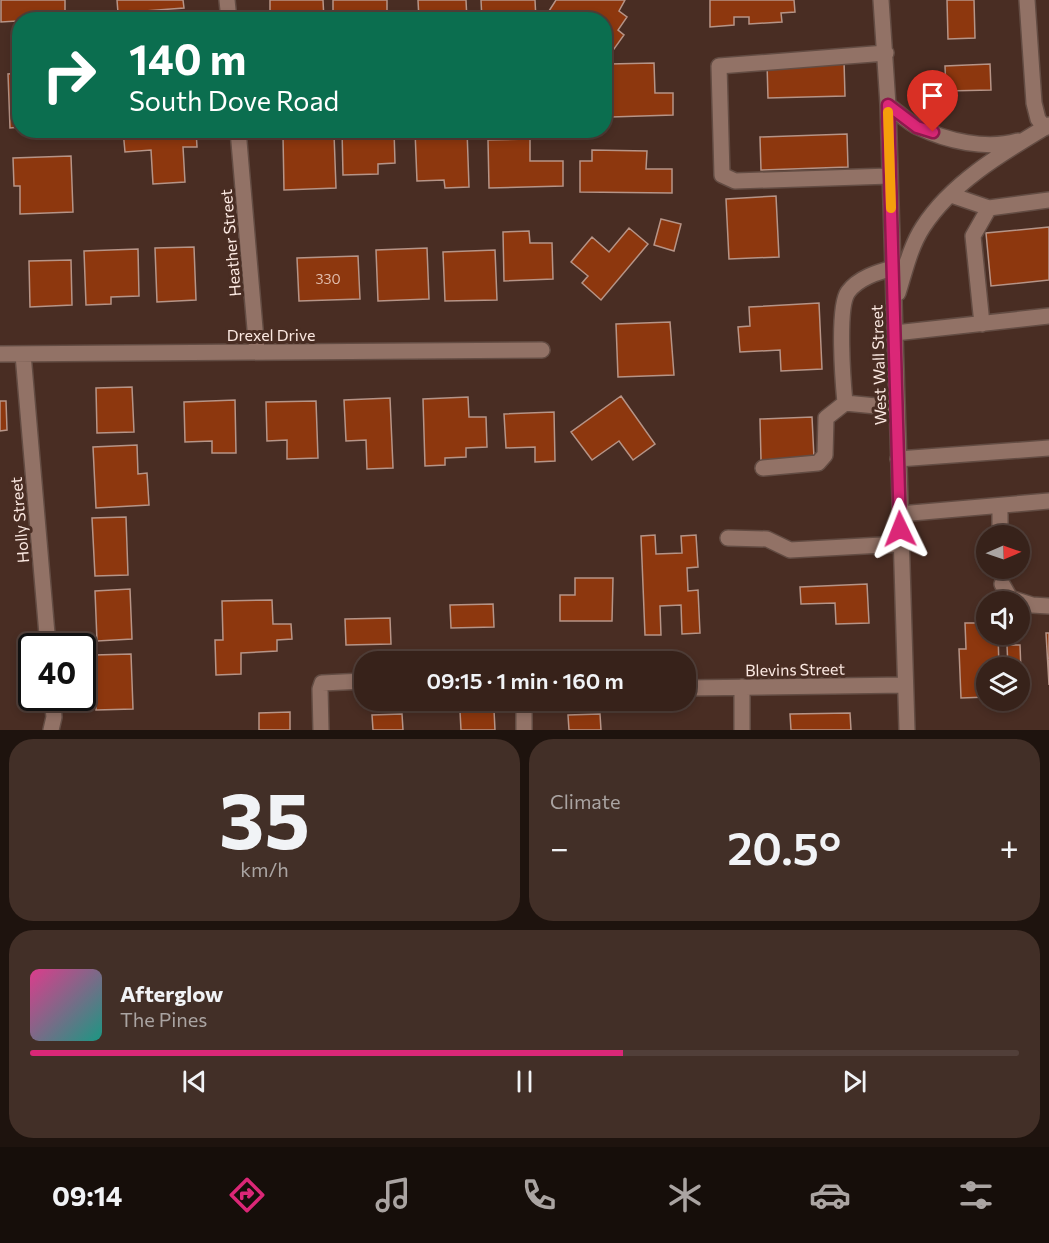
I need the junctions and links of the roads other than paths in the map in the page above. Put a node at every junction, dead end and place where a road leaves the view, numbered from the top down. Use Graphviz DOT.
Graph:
graph roads {
  1 [pos="881,0"];
  2 [pos="1027,0"];
  3 [pos="886,53"];
  4 [pos="888,105"];
  5 [pos="1047,126"];
  6 [pos="239,138"];
  7 [pos="1026,139"];
  8 [pos="890,176"];
  9 [pos="951,195"];
  10 [pos="1049,200"];
  11 [pos="989,208"];
  12 [pos="893,268"];
  13 [pos="894,309"];
  14 [pos="1049,316"];
  15 [pos="982,324"];
  16 [pos="894,333"];
  17 [pos="542,350"];
  18 [pos="257,352"];
  19 [pos="0,354"];
  20 [pos="23,354"];
  21 [pos="845,403"];
  22 [pos="897,408"];
  23 [pos="1049,448"];
  24 [pos="898,459"];
  25 [pos="763,468"];
  26 [pos="1049,501"];
  27 [pos="1000,506"];
  28 [pos="900,514"];
  29 [pos="1000,525"];
  30 [pos="728,538"];
  31 [pos="901,544"];
  32 [pos="1002,584"];
  33 [pos="1049,606"];
  34 [pos="47,633"];
  35 [pos="354,681"];
  36 [pos="906,685"];
  37 [pos="742,687"];
  38 [pos="696,688"];
  39 [pos="53,711"];
  40 [pos="524,711"];
  41 [pos="51,730"];
  42 [pos="321,730"];
  43 [pos="524,730"];
  44 [pos="742,730"];
  45 [pos="907,730"];
  1 -- 3 [label="street, West Wall Street"];
  2 -- 5 [label="street"];
  3 -- 4 [label="street, West Wall Street"];
  3 -- 8 [label="street"];
  4 -- 7 [label="street"];
  4 -- 8 [label="street, West Wall Street"];
  5 -- 7 [label="street"];
  6 -- 18 [label="street, Heather Street"];
  7 -- 9 [label="street"];
  8 -- 12 [label="street, West Wall Street"];
  9 -- 11 [label="street"];
  9 -- 13 [label="street"];
  10 -- 11 [label="street"];
  11 -- 15 [label="street"];
  12 -- 13 [label="street, West Wall Street"];
  12 -- 21 [label="street"];
  13 -- 16 [label="street, West Wall Street"];
  14 -- 15 [label="street"];
  15 -- 16 [label="street"];
  16 -- 22 [label="street, West Wall Street"];
  17 -- 18 [label="street, Drexel Drive"];
  18 -- 20 [label="street, Drexel Drive"];
  19 -- 20 [label="street, Drexel Drive"];
  20 -- 34 [label="street, Holly Street"];
  21 -- 22 [label="street"];
  21 -- 25 [label="street"];
  22 -- 24 [label="street, West Wall Street"];
  23 -- 24 [label="street"];
  24 -- 28 [label="street, West Wall Street"];
  26 -- 27 [label="street"];
  27 -- 28 [label="street"];
  27 -- 29 [label="street"];
  28 -- 31 [label="street, West Wall Street"];
  30 -- 31 [label="street"];
  31 -- 36 [label="street, West Wall Street"];
  32 -- 33 [label="street"];
  35 -- 42 [label="street"];
  36 -- 37 [label="street, Blevins Street"];
  36 -- 45 [label="street, West Wall Street"];
  37 -- 38 [label="street, Blevins Street"];
  37 -- 44 [label="street"];
  39 -- 41 [label="street"];
  40 -- 43 [label="street"];
}
